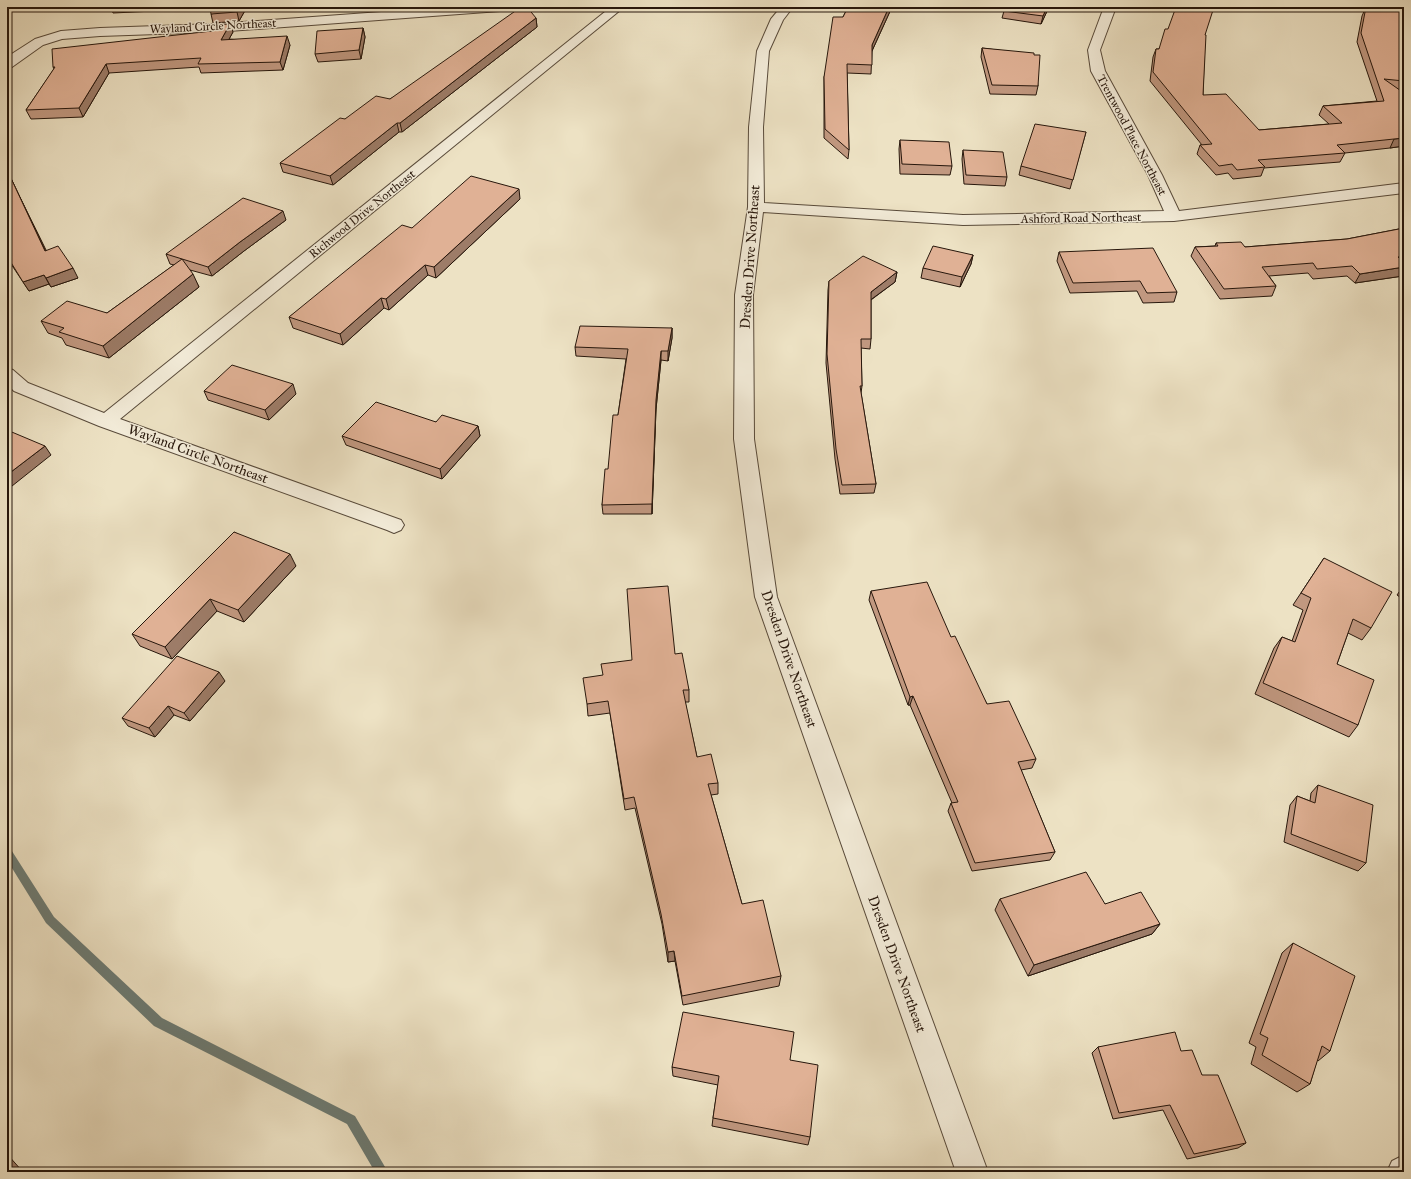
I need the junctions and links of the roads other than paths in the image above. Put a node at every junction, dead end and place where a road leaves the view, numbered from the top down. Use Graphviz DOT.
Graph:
graph roads {
  1 [pos="500,7"];
  2 [pos="618,7"];
  3 [pos="787,7"];
  4 [pos="1110,7"];
  5 [pos="7,64"];
  6 [pos="1404,188"];
  7 [pos="756,208"];
  8 [pos="1174,216"];
  9 [pos="7,374"];
  10 [pos="106,421"];
  11 [pos="394,525"];
  12 [pos="972,1172"];
  1 -- 5 [label="street, Wayland Circle Northeast"];
  2 -- 10 [label="street, Richwood Drive Northeast"];
  3 -- 7 [label="street, Dresden Drive Northeast"];
  4 -- 8 [label="street, Trentwood Place Northeast"];
  6 -- 8 [label="street, Ashford Road Northeast"];
  7 -- 8 [label="street, Ashford Road Northeast"];
  7 -- 12 [label="street, Dresden Drive Northeast"];
  9 -- 10 [label="street, Wayland Circle Northeast"];
  10 -- 11 [label="street, Wayland Circle Northeast"];
}
